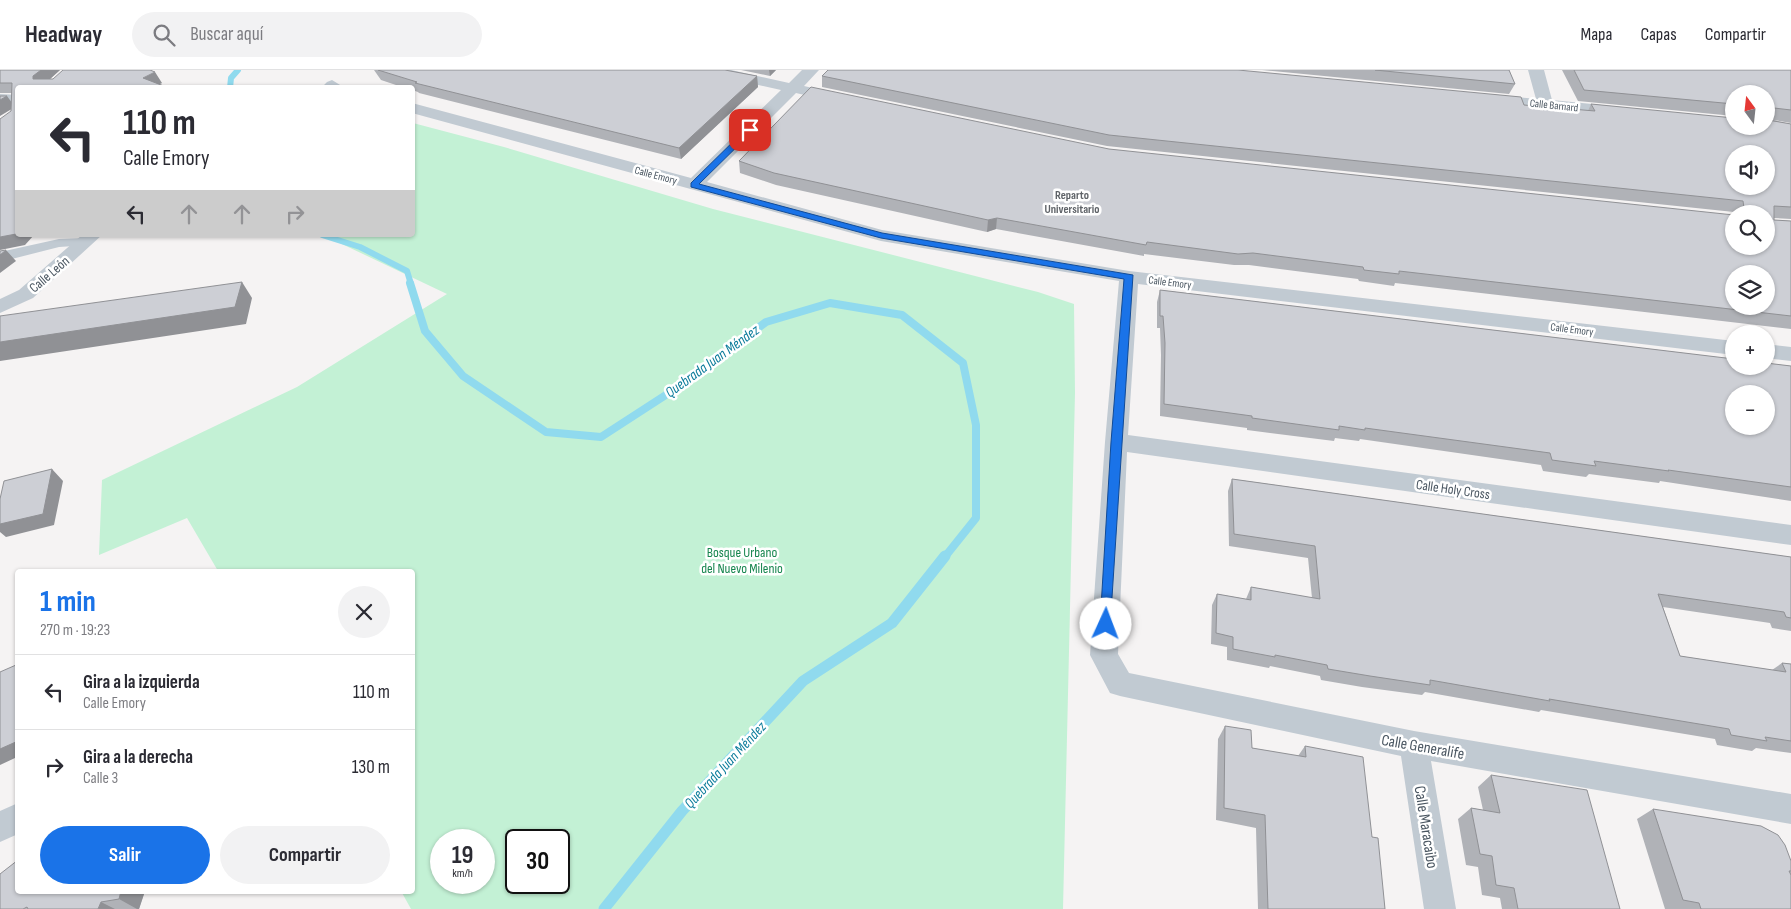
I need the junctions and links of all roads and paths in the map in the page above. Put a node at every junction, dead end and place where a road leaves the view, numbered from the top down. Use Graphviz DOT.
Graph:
graph roads {
  1 [pos="710,70"];
  2 [pos="810,70"];
  3 [pos="1536,70"];
  4 [pos="792,88"];
  5 [pos="1480,98"];
  6 [pos="0,99"];
  7 [pos="15,100"];
  8 [pos="859,102"];
  9 [pos="1546,104"];
  10 [pos="415,109"];
  11 [pos="1635,113"];
  12 [pos="694,185"];
  13 [pos="89,239"];
  14 [pos="0,257"];
  15 [pos="1129,277"];
  16 [pos="0,307"];
  17 [pos="1725,347"];
  18 [pos="1775,352"];
  19 [pos="1791,354"];
  20 [pos="1116,442"];
  21 [pos="1791,535"];
  22 [pos="1414,745"];
  23 [pos="1791,809"];
  24 [pos="15,820"];
  25 [pos="0,827"];
  26 [pos="1440,909"];
  1 -- 4 [label="street"];
  2 -- 4 [label="street"];
  3 -- 9 [label="street"];
  4 -- 8 [label="street"];
  4 -- 12 [label="street"];
  5 -- 9 [label="street, Calle Barnard"];
  6 -- 7 [label="street"];
  9 -- 11 [label="street, Calle Barnard"];
  10 -- 12 [label="street, Calle Emory"];
  12 -- 15 [label="street, Calle Emory"];
  13 -- 14 [label="street"];
  13 -- 16 [label="street, Calle León"];
  15 -- 17 [label="street, Calle Emory"];
  15 -- 20 [label="street, Calle Generalife"];
  18 -- 19 [label="street"];
  20 -- 21 [label="street, Calle Holy Cross"];
  20 -- 22 [label="street, Calle Generalife"];
  22 -- 23 [label="street, Calle Generalife"];
  22 -- 26 [label="street, Calle Maracaibo"];
  24 -- 25 [label="street"];
}
